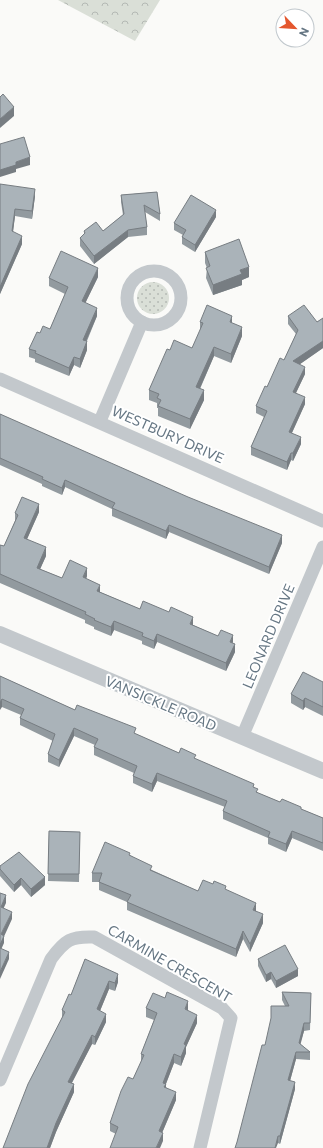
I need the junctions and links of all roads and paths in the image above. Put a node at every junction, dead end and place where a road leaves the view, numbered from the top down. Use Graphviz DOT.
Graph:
graph roads {
  1 [pos="142,322"];
  2 [pos="0,379"];
  3 [pos="100,421"];
  4 [pos="323,521"];
  5 [pos="323,547"];
  6 [pos="0,634"];
  7 [pos="242,737"];
  8 [pos="323,771"];
  9 [pos="0,1080"];
  10 [pos="200,1148"];
  1 -- 1 [label="street"];
  1 -- 3 [label="street"];
  2 -- 3 [label="street, WESTBURY DRIVE"];
  3 -- 4 [label="street, WESTBURY DRIVE"];
  5 -- 7 [label="street, LEONARD DRIVE"];
  6 -- 7 [label="street, VANSICKLE ROAD"];
  7 -- 8 [label="street, VANSICKLE ROAD"];
  9 -- 10 [label="street, CARMINE CRESCENT"];
}
